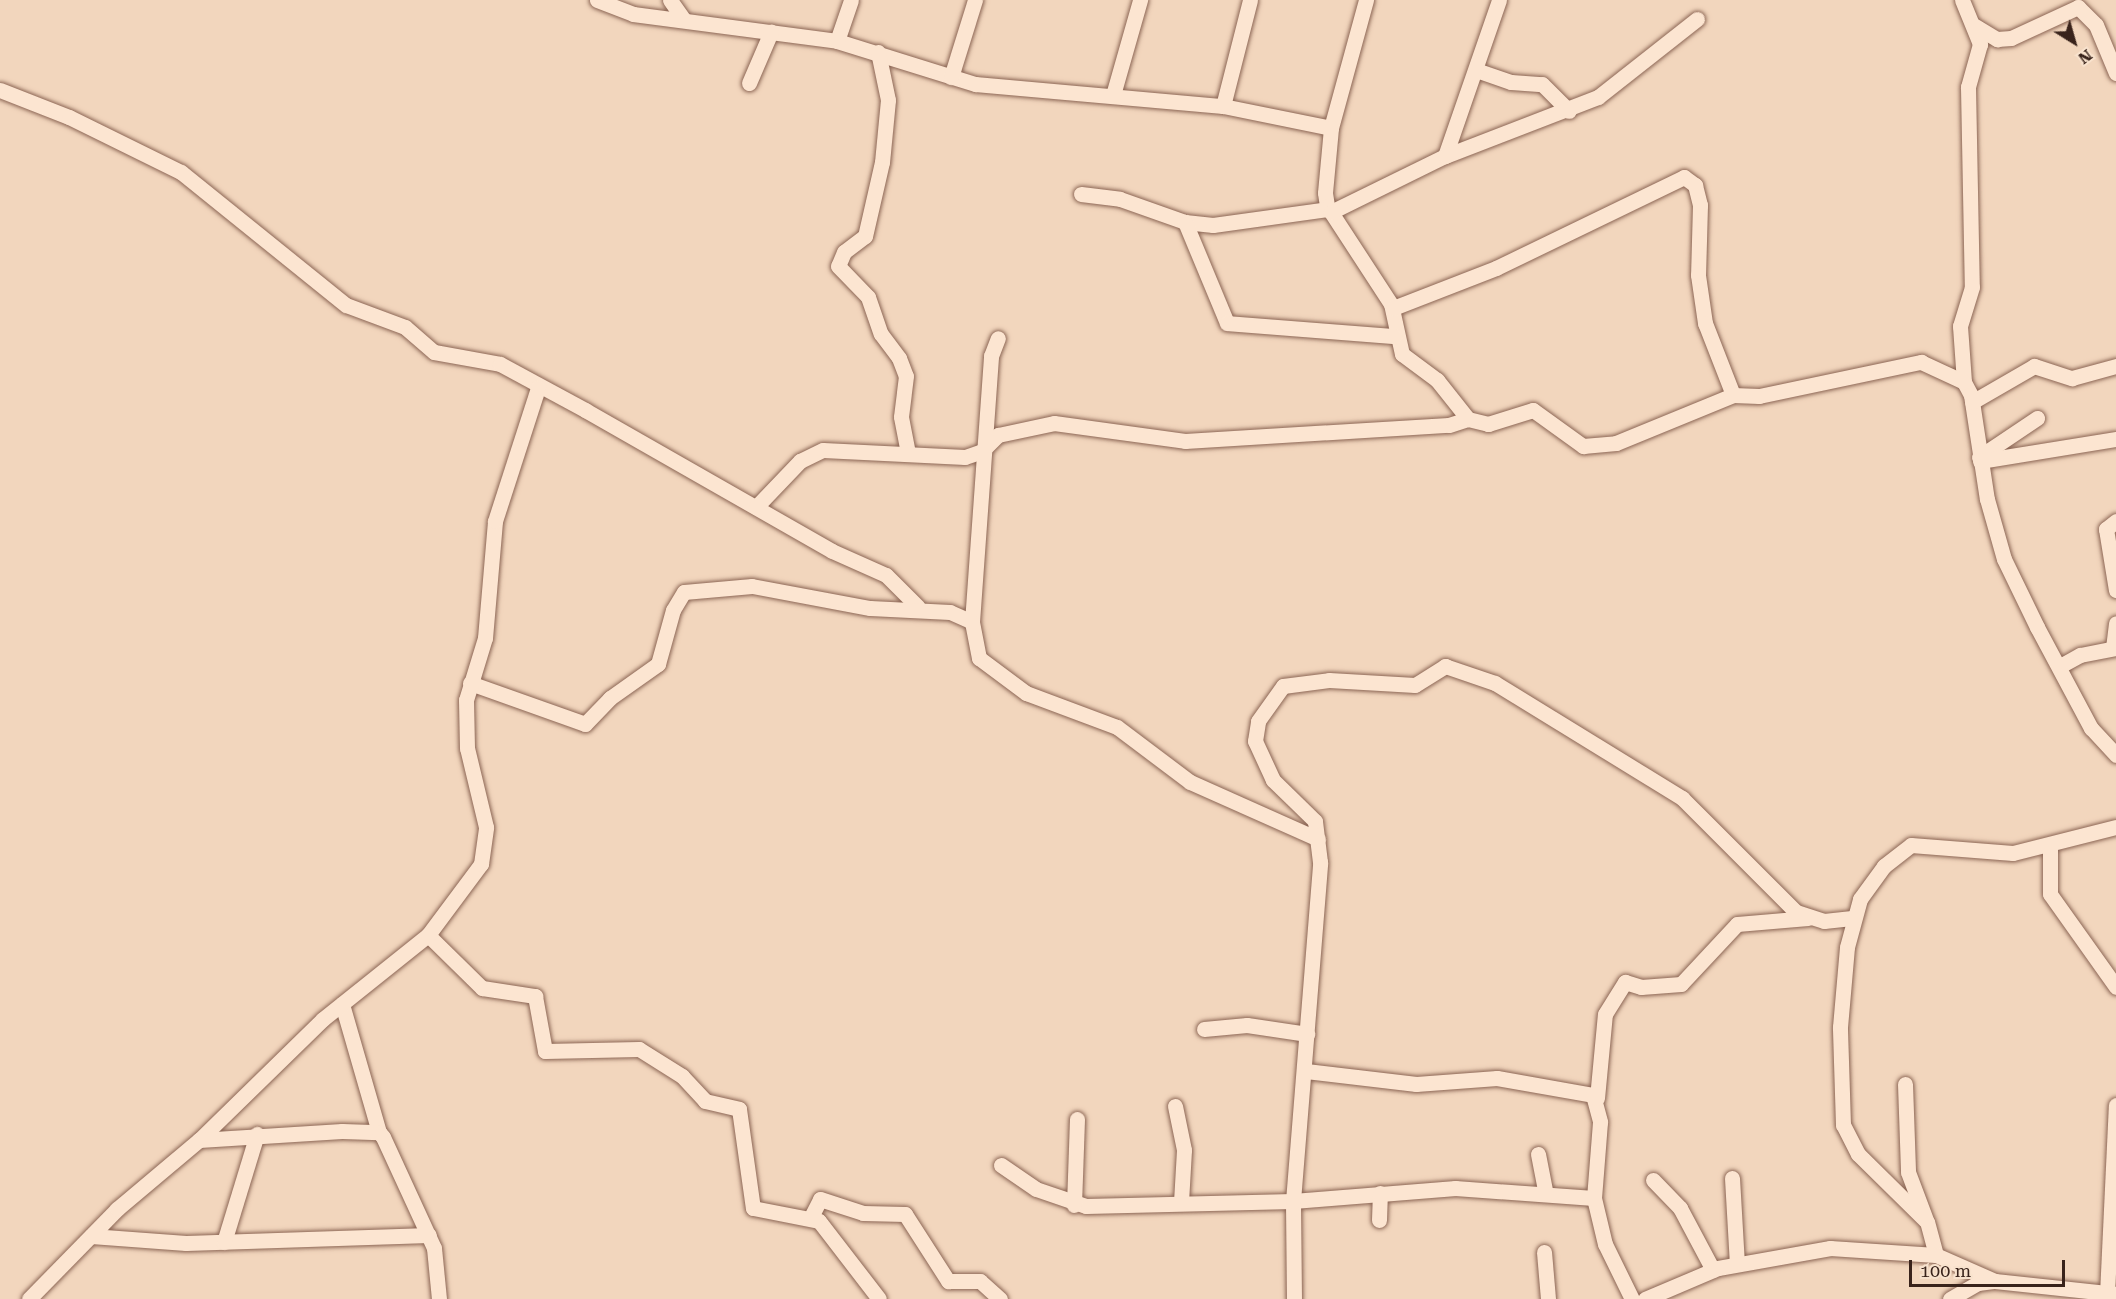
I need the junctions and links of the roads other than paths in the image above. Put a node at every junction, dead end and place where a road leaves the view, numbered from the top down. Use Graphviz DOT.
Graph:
graph roads {
  1 [pos="597,0"];
  2 [pos="670,0"];
  3 [pos="851,0"];
  4 [pos="975,0"];
  5 [pos="1140,0"];
  6 [pos="1250,0"];
  7 [pos="1366,0"];
  8 [pos="1498,0"];
  9 [pos="1962,0"];
  10 [pos="1696,19"];
  11 [pos="684,20"];
  12 [pos="1975,26"];
  13 [pos="771,32"];
  14 [pos="837,41"];
  15 [pos="878,51"];
  16 [pos="1476,70"];
  17 [pos="2116,73"];
  18 [pos="951,77"];
  19 [pos="749,83"];
  20 [pos="0,90"];
  21 [pos="1113,95"];
  22 [pos="1223,106"];
  23 [pos="1569,111"];
  24 [pos="1331,129"];
  25 [pos="1445,156"];
  26 [pos="1081,194"];
  27 [pos="1330,210"];
  28 [pos="1185,222"];
  29 [pos="1393,308"];
  30 [pos="1394,336"];
  31 [pos="998,338"];
  32 [pos="2116,366"];
  33 [pos="1964,382"];
  34 [pos="538,388"];
  35 [pos="1732,395"];
  36 [pos="1972,402"];
  37 [pos="2037,418"];
  38 [pos="1468,419"];
  39 [pos="2116,439"];
  40 [pos="987,444"];
  41 [pos="908,452"];
  42 [pos="1979,459"];
  43 [pos="756,507"];
  44 [pos="2116,520"];
  45 [pos="2116,590"];
  46 [pos="918,607"];
  47 [pos="972,622"];
  48 [pos="2116,623"];
  49 [pos="2115,648"];
  50 [pos="2060,666"];
  51 [pos="470,683"];
  52 [pos="2116,755"];
  53 [pos="2116,827"];
  54 [pos="1318,838"];
  55 [pos="2050,846"];
  56 [pos="1808,918"];
  57 [pos="1852,918"];
  58 [pos="429,936"];
  59 [pos="2116,987"];
  60 [pos="342,1004"];
  61 [pos="1204,1029"];
  62 [pos="1307,1034"];
  63 [pos="1306,1071"];
  64 [pos="1905,1084"];
  65 [pos="1597,1098"];
  66 [pos="2116,1105"];
  67 [pos="1175,1106"];
  68 [pos="1077,1119"];
  69 [pos="379,1132"];
  70 [pos="257,1134"];
  71 [pos="199,1140"];
  72 [pos="1538,1154"];
  73 [pos="2116,1157"];
  74 [pos="1001,1165"];
  75 [pos="1732,1178"];
  76 [pos="1653,1180"];
  77 [pos="1545,1191"];
  78 [pos="1380,1193"];
  79 [pos="1594,1198"];
  80 [pos="1293,1201"];
  81 [pos="1181,1202"];
  82 [pos="1074,1205"];
  83 [pos="811,1217"];
  84 [pos="1379,1220"];
  85 [pos="1926,1220"];
  86 [pos="429,1235"];
  87 [pos="91,1236"];
  88 [pos="224,1242"];
  89 [pos="1544,1252"];
  90 [pos="1936,1255"];
  91 [pos="1737,1264"];
  92 [pos="1713,1270"];
  93 [pos="1995,1281"];
  94 [pos="2112,1294"];
  95 [pos="29,1299"];
  96 [pos="439,1299"];
  97 [pos="879,1299"];
  98 [pos="1000,1299"];
  99 [pos="1294,1299"];
  100 [pos="1548,1299"];
  101 [pos="1632,1299"];
  102 [pos="1645,1299"];
  103 [pos="1950,1299"];
  1 -- 11 [label="street"];
  2 -- 11 [label="street"];
  3 -- 14 [label="street"];
  4 -- 18 [label="street"];
  5 -- 21 [label="street"];
  6 -- 22 [label="street"];
  7 -- 24 [label="street"];
  8 -- 16 [label="street"];
  9 -- 12 [label="street"];
  10 -- 23 [label="street"];
  11 -- 13 [label="street"];
  12 -- 17 [label="street"];
  12 -- 33 [label="street"];
  13 -- 14 [label="street"];
  13 -- 19 [label="street"];
  14 -- 15 [label="street"];
  15 -- 18 [label="street"];
  15 -- 41 [label="street"];
  16 -- 23 [label="street"];
  16 -- 25 [label="street"];
  18 -- 21 [label="street"];
  20 -- 34 [label="street"];
  21 -- 22 [label="street"];
  22 -- 24 [label="street"];
  23 -- 25 [label="street"];
  24 -- 27 [label="street"];
  25 -- 27 [label="street"];
  26 -- 28 [label="street"];
  27 -- 28 [label="street"];
  27 -- 29 [label="street"];
  28 -- 30 [label="street"];
  29 -- 30 [label="street"];
  29 -- 35 [label="street"];
  30 -- 38 [label="street"];
  31 -- 40 [label="street"];
  32 -- 36 [label="street"];
  33 -- 35 [label="street"];
  33 -- 36 [label="street"];
  34 -- 43 [label="street"];
  34 -- 51 [label="street"];
  35 -- 38 [label="street"];
  36 -- 42 [label="street"];
  37 -- 42 [label="street"];
  38 -- 40 [label="street"];
  39 -- 42 [label="street"];
  40 -- 41 [label="street"];
  40 -- 47 [label="street"];
  41 -- 43 [label="street"];
  42 -- 50 [label="street"];
  43 -- 46 [label="street"];
  44 -- 45 [label="street"];
  46 -- 47 [label="street"];
  46 -- 51 [label="street"];
  47 -- 54 [label="street"];
  48 -- 49 [label="street"];
  49 -- 50 [label="street"];
  50 -- 52 [label="street"];
  51 -- 58 [label="street"];
  53 -- 55 [label="street"];
  54 -- 56 [label="street"];
  54 -- 62 [label="street"];
  55 -- 57 [label="street"];
  55 -- 59 [label="street"];
  56 -- 57 [label="street"];
  56 -- 65 [label="street"];
  57 -- 85 [label="street"];
  58 -- 60 [label="street"];
  58 -- 83 [label="street"];
  60 -- 69 [label="street"];
  60 -- 71 [label="street"];
  61 -- 62 [label="street"];
  62 -- 63 [label="street"];
  63 -- 65 [label="street"];
  63 -- 80 [label="street"];
  64 -- 85 [label="street"];
  65 -- 79 [label="street"];
  66 -- 73 [label="street"];
  67 -- 81 [label="street"];
  68 -- 82 [label="street"];
  69 -- 70 [label="street"];
  69 -- 86 [label="street"];
  70 -- 71 [label="street"];
  70 -- 88 [label="street"];
  71 -- 87 [label="street"];
  72 -- 77 [label="street"];
  73 -- 94 [label="street"];
  74 -- 82 [label="street"];
  75 -- 91 [label="street"];
  76 -- 92 [label="street"];
  77 -- 78 [label="street"];
  77 -- 79 [label="street"];
  78 -- 80 [label="street"];
  78 -- 84 [label="street"];
  79 -- 101 [label="street"];
  80 -- 81 [label="street"];
  80 -- 99 [label="street"];
  81 -- 82 [label="street"];
  83 -- 97 [label="street"];
  83 -- 98 [label="street"];
  85 -- 90 [label="street"];
  86 -- 88 [label="street"];
  86 -- 96 [label="street"];
  87 -- 88 [label="street"];
  87 -- 95 [label="street"];
  89 -- 100 [label="street"];
  90 -- 91 [label="street"];
  90 -- 93 [label="street"];
  91 -- 92 [label="street"];
  92 -- 102 [label="street"];
  93 -- 94 [label="street"];
  93 -- 103 [label="street"];
}
